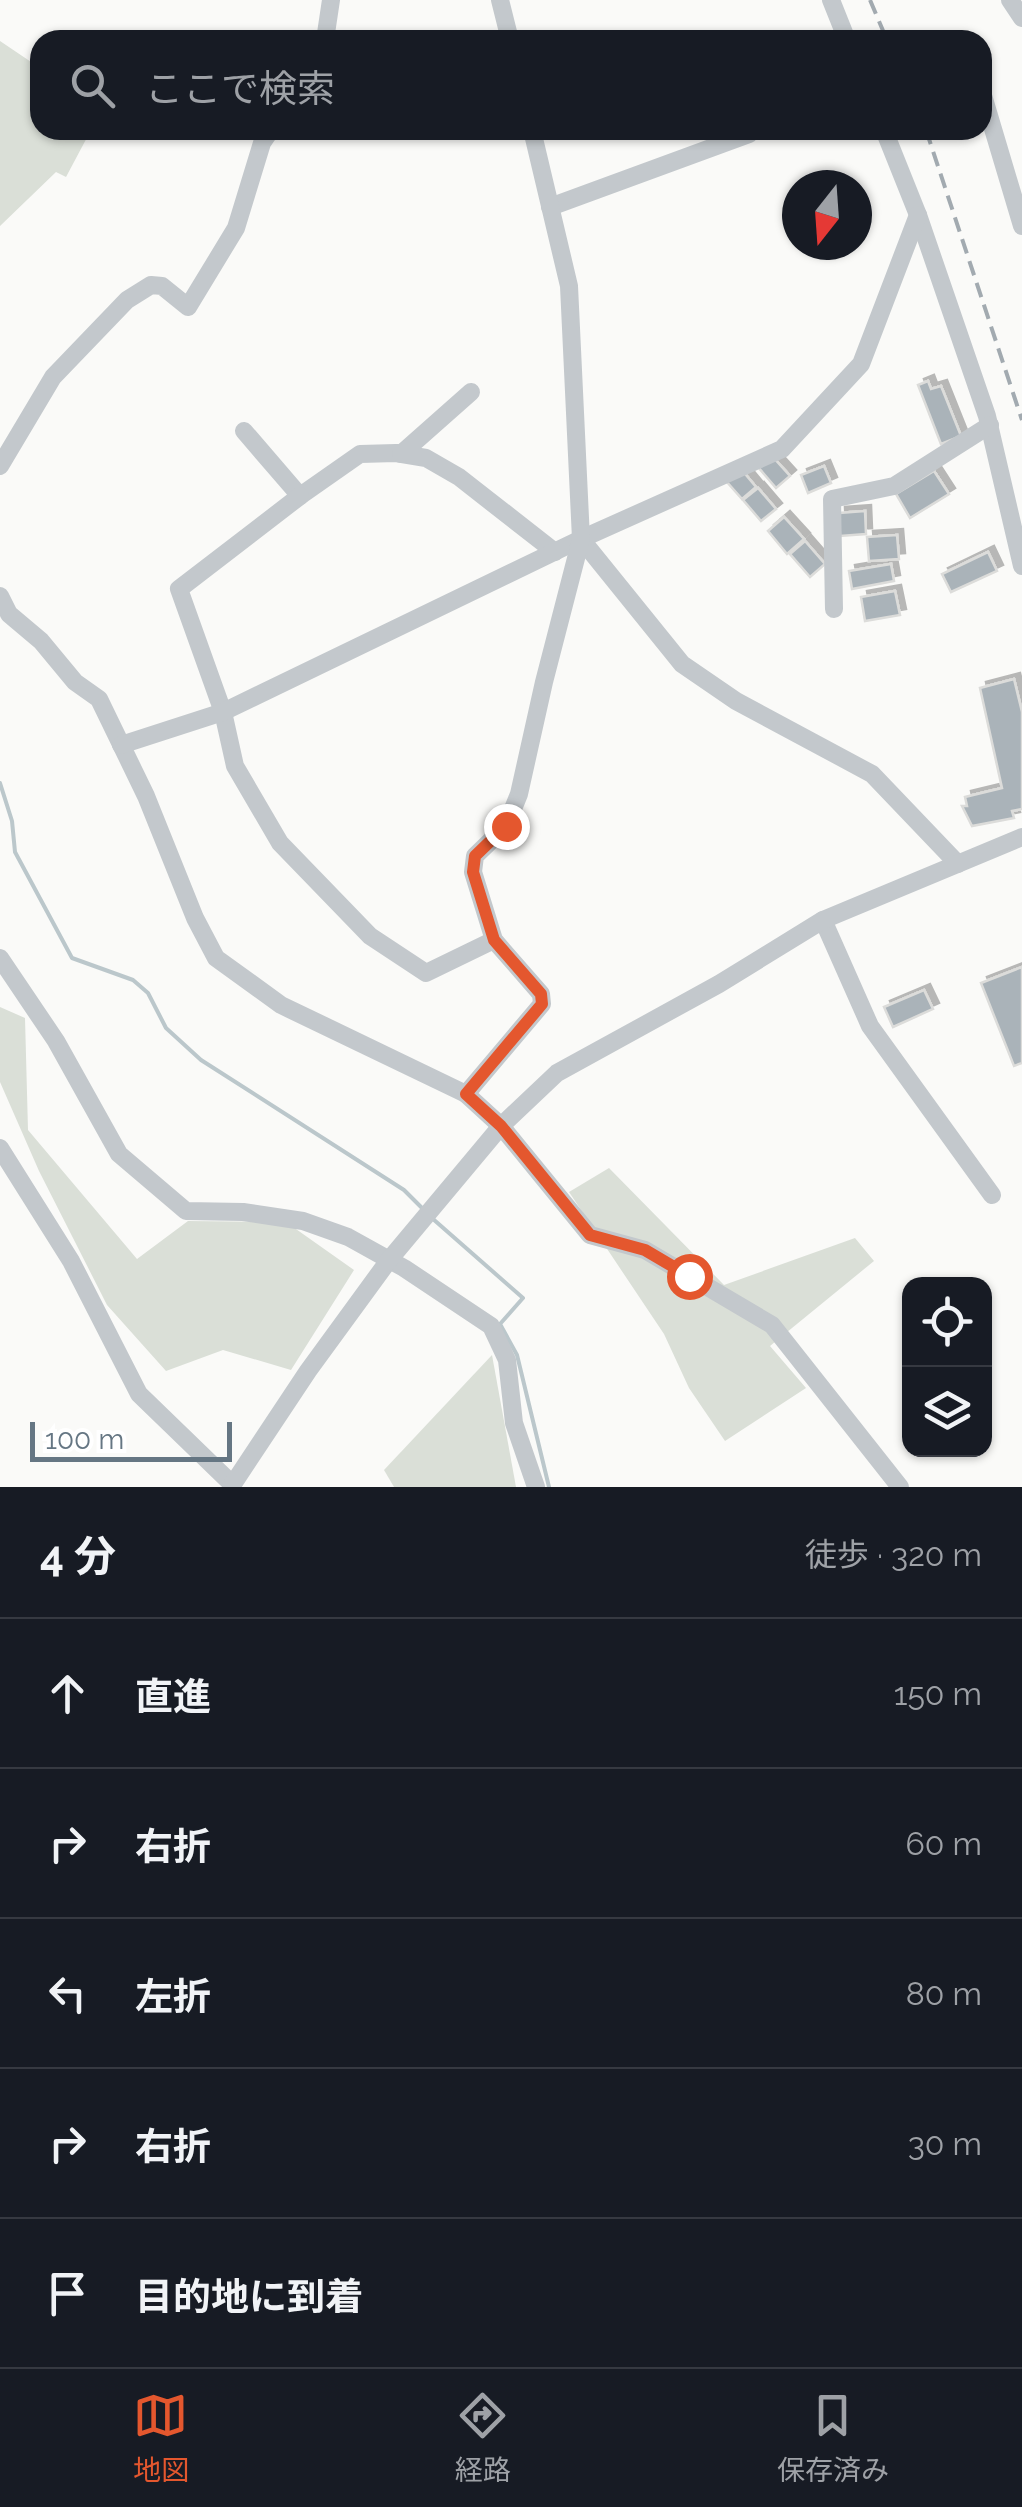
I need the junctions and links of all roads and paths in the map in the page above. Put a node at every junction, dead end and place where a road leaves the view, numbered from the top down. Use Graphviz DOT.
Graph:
graph roads {
  1 [pos="331,0"];
  2 [pos="500,0"];
  3 [pos="831,0"];
  4 [pos="1010,0"];
  5 [pos="1022,18"];
  6 [pos="326,30"];
  7 [pos="508,30"];
  8 [pos="843,30"];
  9 [pos="992,126"];
  10 [pos="265,140"];
  11 [pos="534,140"];
  12 [pos="733,140"];
  13 [pos="888,140"];
  14 [pos="550,207"];
  15 [pos="918,215"];
  16 [pos="1022,226"];
  17 [pos="471,392"];
  18 [pos="990,425"];
  19 [pos="244,431"];
  20 [pos="400,454"];
  21 [pos="0,466"];
  22 [pos="300,496"];
  23 [pos="581,539"];
  24 [pos="555,552"];
  25 [pos="1022,566"];
  26 [pos="0,596"];
  27 [pos="834,609"];
  28 [pos="224,712"];
  29 [pos="120,745"];
  30 [pos="1022,837"];
  31 [pos="958,864"];
  32 [pos="823,920"];
  33 [pos="494,940"];
  34 [pos="0,958"];
  35 [pos="466,1094"];
  36 [pos="501,1126"];
  37 [pos="2,1155"];
  38 [pos="992,1195"];
  39 [pos="389,1260"];
  40 [pos="232,1486"];
  41 [pos="536,1487"];
  42 [pos="900,1487"];
  1 -- 6 [label="street"];
  2 -- 7 [label="street"];
  3 -- 8 [label="street"];
  4 -- 5 [label="street"];
  9 -- 16 [label="street"];
  10 -- 21 [label="street"];
  11 -- 14 [label="street"];
  12 -- 14 [label="street"];
  13 -- 15 [label="street"];
  14 -- 23 [label="street"];
  15 -- 18 [label="street"];
  15 -- 23 [label="street"];
  17 -- 20 [label="street"];
  18 -- 25 [label="street"];
  18 -- 27 [label="street"];
  19 -- 22 [label="street"];
  20 -- 22 [label="street"];
  20 -- 24 [label="street"];
  22 -- 28 [label="street"];
  23 -- 24 [label="street"];
  23 -- 31 [label="street"];
  23 -- 33 [label="street"];
  24 -- 28 [label="street"];
  26 -- 29 [label="street"];
  28 -- 29 [label="street"];
  28 -- 33 [label="street"];
  29 -- 35 [label="street"];
  30 -- 31 [label="street"];
  31 -- 32 [label="street"];
  32 -- 36 [label="street"];
  32 -- 38 [label="street"];
  33 -- 35 [label="street"];
  34 -- 39 [label="street"];
  35 -- 36 [label="street"];
  36 -- 39 [label="street"];
  36 -- 42 [label="street"];
  37 -- 40 [label="street"];
  39 -- 40 [label="street"];
  39 -- 41 [label="street"];
}
